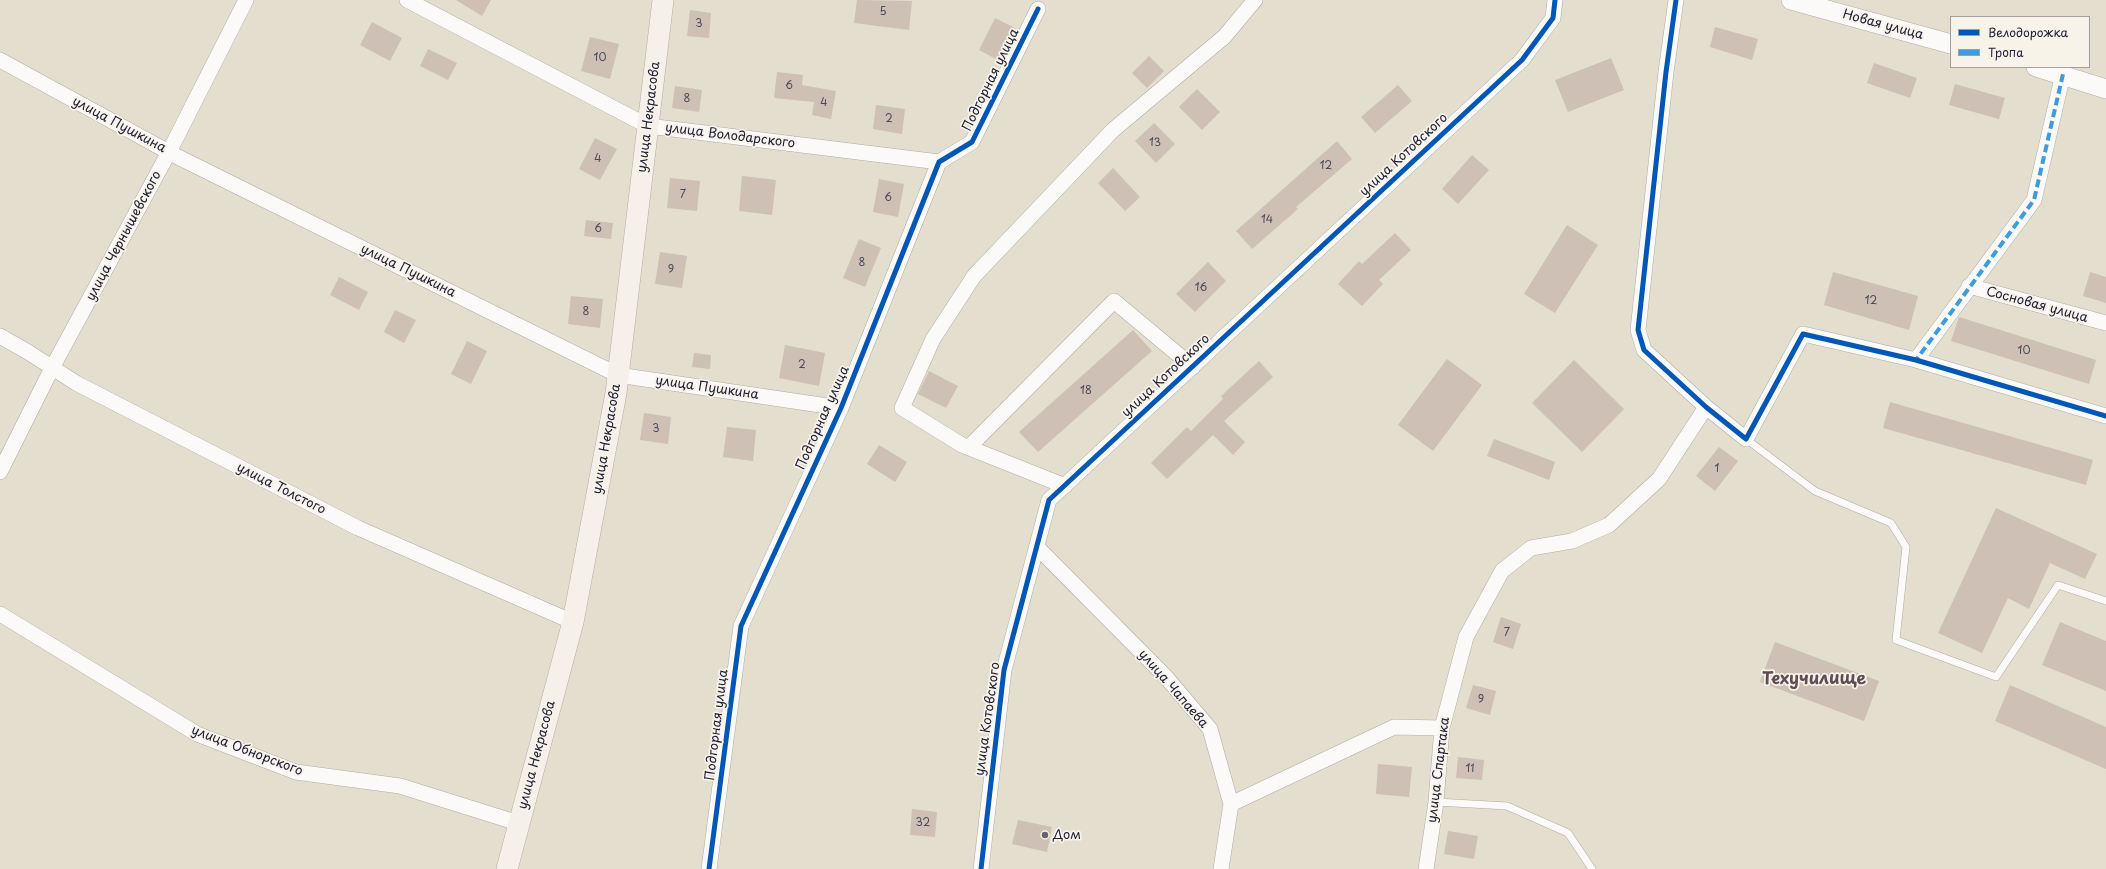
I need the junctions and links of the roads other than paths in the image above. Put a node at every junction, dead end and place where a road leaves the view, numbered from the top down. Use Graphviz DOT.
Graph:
graph roads {
  1 [pos="246,0"];
  2 [pos="407,0"];
  3 [pos="664,0"];
  4 [pos="1255,0"];
  5 [pos="1555,0"];
  6 [pos="1676,0"];
  7 [pos="1791,0"];
  8 [pos="1038,9"];
  9 [pos="1950,44"];
  10 [pos="0,60"];
  11 [pos="2040,68"];
  12 [pos="2063,74"];
  13 [pos="2106,89"];
  14 [pos="648,126"];
  15 [pos="169,152"];
  16 [pos="939,162"];
  17 [pos="1969,286"];
  18 [pos="2106,323"];
  19 [pos="0,336"];
  20 [pos="1916,360"];
  21 [pos="1193,367"];
  22 [pos="52,368"];
  23 [pos="618,375"];
  24 [pos="1706,407"];
  25 [pos="841,408"];
  26 [pos="2106,416"];
  27 [pos="1746,439"];
  28 [pos="969,447"];
  29 [pos="0,472"];
  30 [pos="1065,486"];
  31 [pos="1037,547"];
  32 [pos="2106,601"];
  33 [pos="0,614"];
  34 [pos="573,622"];
  35 [pos="1442,728"];
  36 [pos="1436,802"];
  37 [pos="1231,804"];
  38 [pos="518,823"];
  39 [pos="507,869"];
  40 [pos="709,869"];
  41 [pos="981,869"];
  42 [pos="1221,869"];
  43 [pos="1426,869"];
  44 [pos="1592,869"];
  1 -- 15 [label="street, улица Чернышевского"];
  2 -- 14 [label="street, улица Володарского"];
  3 -- 14 [label="main road, улица Некрасова"];
  4 -- 28 [label="street"];
  5 -- 21 [label="street, улица Котовского"];
  6 -- 24 [label="street"];
  7 -- 9 [label="street, Новая улица"];
  8 -- 16 [label="street, Подгорная улица"];
  10 -- 15 [label="street, улица Пушкина"];
  11 -- 12 [label="street"];
  12 -- 13 [label="street"];
  12 -- 17 [label="street"];
  14 -- 16 [label="street, улица Володарского"];
  14 -- 23 [label="main road, улица Некрасова"];
  15 -- 22 [label="street, улица Чернышевского"];
  15 -- 23 [label="street, улица Пушкина"];
  16 -- 25 [label="street, Подгорная улица"];
  17 -- 18 [label="street, Сосновая улица"];
  17 -- 20 [label="street"];
  19 -- 22 [label="street, улица Толстого"];
  20 -- 26 [label="street"];
  20 -- 27 [label="street"];
  21 -- 28 [label="street"];
  21 -- 30 [label="street, улица Котовского"];
  22 -- 29 [label="street, улица Чернышевского"];
  22 -- 34 [label="street, улица Толстого"];
  23 -- 25 [label="street, улица Пушкина"];
  23 -- 34 [label="main road, улица Некрасова"];
  24 -- 27 [label="street"];
  24 -- 35 [label="street, улица Спартака"];
  25 -- 40 [label="street, Подгорная улица"];
  27 -- 32 [label="lane"];
  28 -- 30 [label="street"];
  30 -- 31 [label="street, улица Котовского"];
  31 -- 37 [label="street, улица Чапаева"];
  31 -- 41 [label="street, улица Котовского"];
  33 -- 38 [label="street, улица Обнорского"];
  34 -- 38 [label="main road, улица Некрасова"];
  35 -- 36 [label="street, улица Спартака"];
  35 -- 37 [label="street"];
  36 -- 43 [label="street, улица Спартака"];
  36 -- 44 [label="lane"];
  37 -- 42 [label="street, улица Чапаева"];
  38 -- 39 [label="main road, улица Некрасова"];
}
